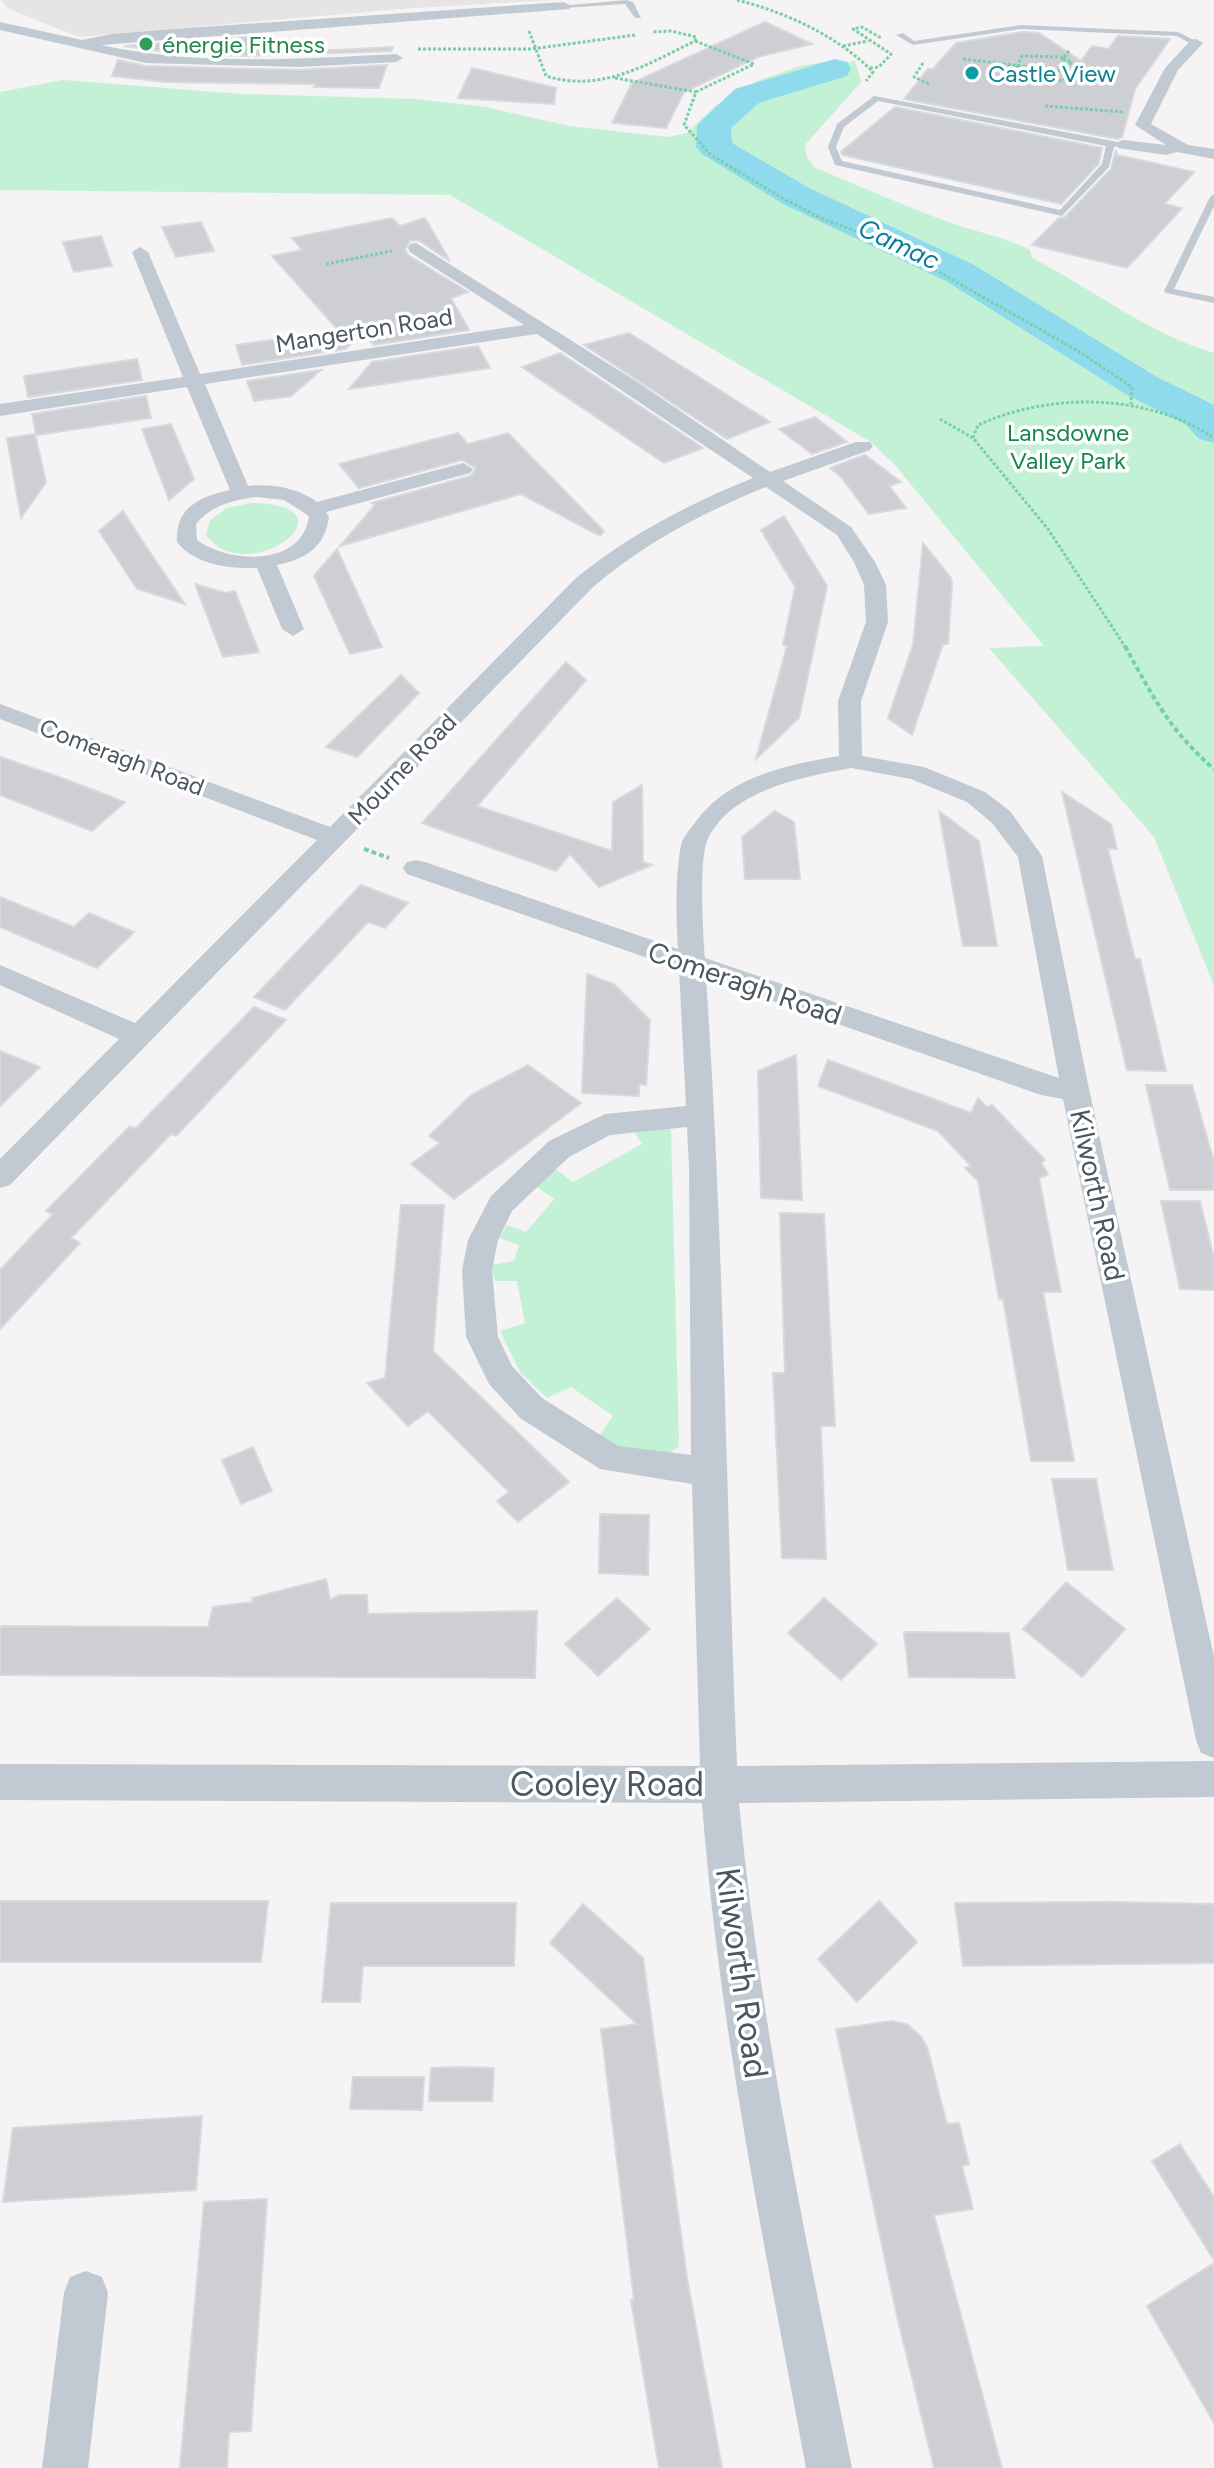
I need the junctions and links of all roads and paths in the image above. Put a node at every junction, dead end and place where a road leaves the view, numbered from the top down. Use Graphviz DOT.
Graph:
graph roads {
  1 [pos="737,0"];
  2 [pos="564,6"];
  3 [pos="638,16"];
  4 [pos="0,26"];
  5 [pos="900,35"];
  6 [pos="882,38"];
  7 [pos="936,39"];
  8 [pos="870,40"];
  9 [pos="695,41"];
  10 [pos="1196,43"];
  11 [pos="1075,44"];
  12 [pos="79,45"];
  13 [pos="843,46"];
  14 [pos="537,47"];
  15 [pos="898,49"];
  16 [pos="928,52"];
  17 [pos="401,54"];
  18 [pos="1065,57"];
  19 [pos="962,59"];
  20 [pos="1017,67"];
  21 [pos="870,68"];
  22 [pos="1049,70"];
  23 [pos="1063,71"];
  24 [pos="614,78"];
  25 [pos="865,82"];
  26 [pos="942,86"];
  27 [pos="696,92"];
  28 [pos="1036,105"];
  29 [pos="1148,114"];
  30 [pos="1116,145"];
  31 [pos="1178,146"];
  32 [pos="1214,154"];
  33 [pos="1214,197"];
  34 [pos="416,248"];
  35 [pos="140,252"];
  36 [pos="326,264"];
  37 [pos="1214,300"];
  38 [pos="540,328"];
  39 [pos="195,382"];
  40 [pos="1131,404"];
  41 [pos="0,410"];
  42 [pos="940,419"];
  43 [pos="973,438"];
  44 [pos="1214,438"];
  45 [pos="863,446"];
  46 [pos="463,469"];
  47 [pos="771,480"];
  48 [pos="241,493"];
  49 [pos="315,509"];
  50 [pos="265,562"];
  51 [pos="293,629"];
  52 [pos="0,711"];
  53 [pos="851,761"];
  54 [pos="1214,769"];
  55 [pos="335,838"];
  56 [pos="416,868"];
  57 [pos="691,964"];
  58 [pos="0,974"];
  59 [pos="138,1036"];
  60 [pos="1075,1089"];
  61 [pos="700,1115"];
  62 [pos="0,1177"];
  63 [pos="708,1472"];
  64 [pos="1214,1740"];
  65 [pos="1214,1779"];
  66 [pos="0,1782"];
  67 [pos="719,1784"];
  68 [pos="86,2293"];
  69 [pos="65,2468"];
  70 [pos="829,2468"];
  1 -- 13 [label="path"];
  2 -- 3 [label="lane"];
  2 -- 12 [label="street"];
  4 -- 12 [label="street"];
  5 -- 6 [label="path"];
  5 -- 7 [label="lane"];
  6 -- 8 [label="path"];
  6 -- 8 [label="path"];
  6 -- 15 [label="path"];
  7 -- 10 [label="lane"];
  7 -- 16 [label="lane"];
  8 -- 13 [label="path"];
  8 -- 21 [label="path"];
  9 -- 14 [label="path"];
  9 -- 24 [label="path"];
  9 -- 27 [label="path"];
  10 -- 29 [label="street"];
  11 -- 18 [label="path"];
  12 -- 17 [label="street"];
  13 -- 21 [label="path"];
  14 -- 17 [label="path"];
  14 -- 24 [label="path"];
  15 -- 16 [label="lane"];
  16 -- 26 [label="path"];
  18 -- 20 [label="path"];
  18 -- 23 [label="path"];
  19 -- 20 [label="path"];
  20 -- 22 [label="path"];
  21 -- 25 [label="path"];
  22 -- 23 [label="path"];
  22 -- 23 [label="path"];
  24 -- 27 [label="path"];
  27 -- 40 [label="path"];
  28 -- 29 [label="path"];
  29 -- 31 [label="street"];
  30 -- 30 [label="lane"];
  30 -- 31 [label="street"];
  31 -- 32 [label="street"];
  33 -- 37 [label="lane"];
  34 -- 36 [label="path"];
  34 -- 38 [label="street, Mangerton Road"];
  35 -- 39 [label="street"];
  38 -- 39 [label="street, Mangerton Road"];
  38 -- 47 [label="street, Mangerton Road"];
  39 -- 41 [label="street, Mangerton Road"];
  39 -- 48 [label="street"];
  40 -- 43 [label="path"];
  40 -- 44 [label="path"];
  42 -- 43 [label="path"];
  43 -- 54 [label="path"];
  45 -- 47 [label="street, Mourne Road"];
  46 -- 49 [label="street"];
  47 -- 53 [label="street"];
  47 -- 55 [label="street, Mourne Road"];
  48 -- 49 [label="street"];
  48 -- 50 [label="street"];
  49 -- 50 [label="street"];
  50 -- 51 [label="street"];
  52 -- 55 [label="street, Comeragh Road"];
  53 -- 57 [label="street, Kilworth Road"];
  53 -- 60 [label="street, Kilworth Road"];
  55 -- 56 [label="path"];
  55 -- 59 [label="street, Mourne Road"];
  56 -- 57 [label="street, Comeragh Road"];
  57 -- 60 [label="street, Comeragh Road"];
  57 -- 61 [label="street, Kilworth Road"];
  58 -- 59 [label="street"];
  59 -- 62 [label="street, Mourne Road"];
  60 -- 64 [label="street, Kilworth Road"];
  61 -- 63 [label="street, Kilworth Road"];
  61 -- 63 [label="street"];
  63 -- 67 [label="street, Kilworth Road"];
  65 -- 67 [label="street, Cooley Road"];
  66 -- 67 [label="street, Cooley Road"];
  67 -- 70 [label="street, Kilworth Road"];
  68 -- 69 [label="street"];
}
